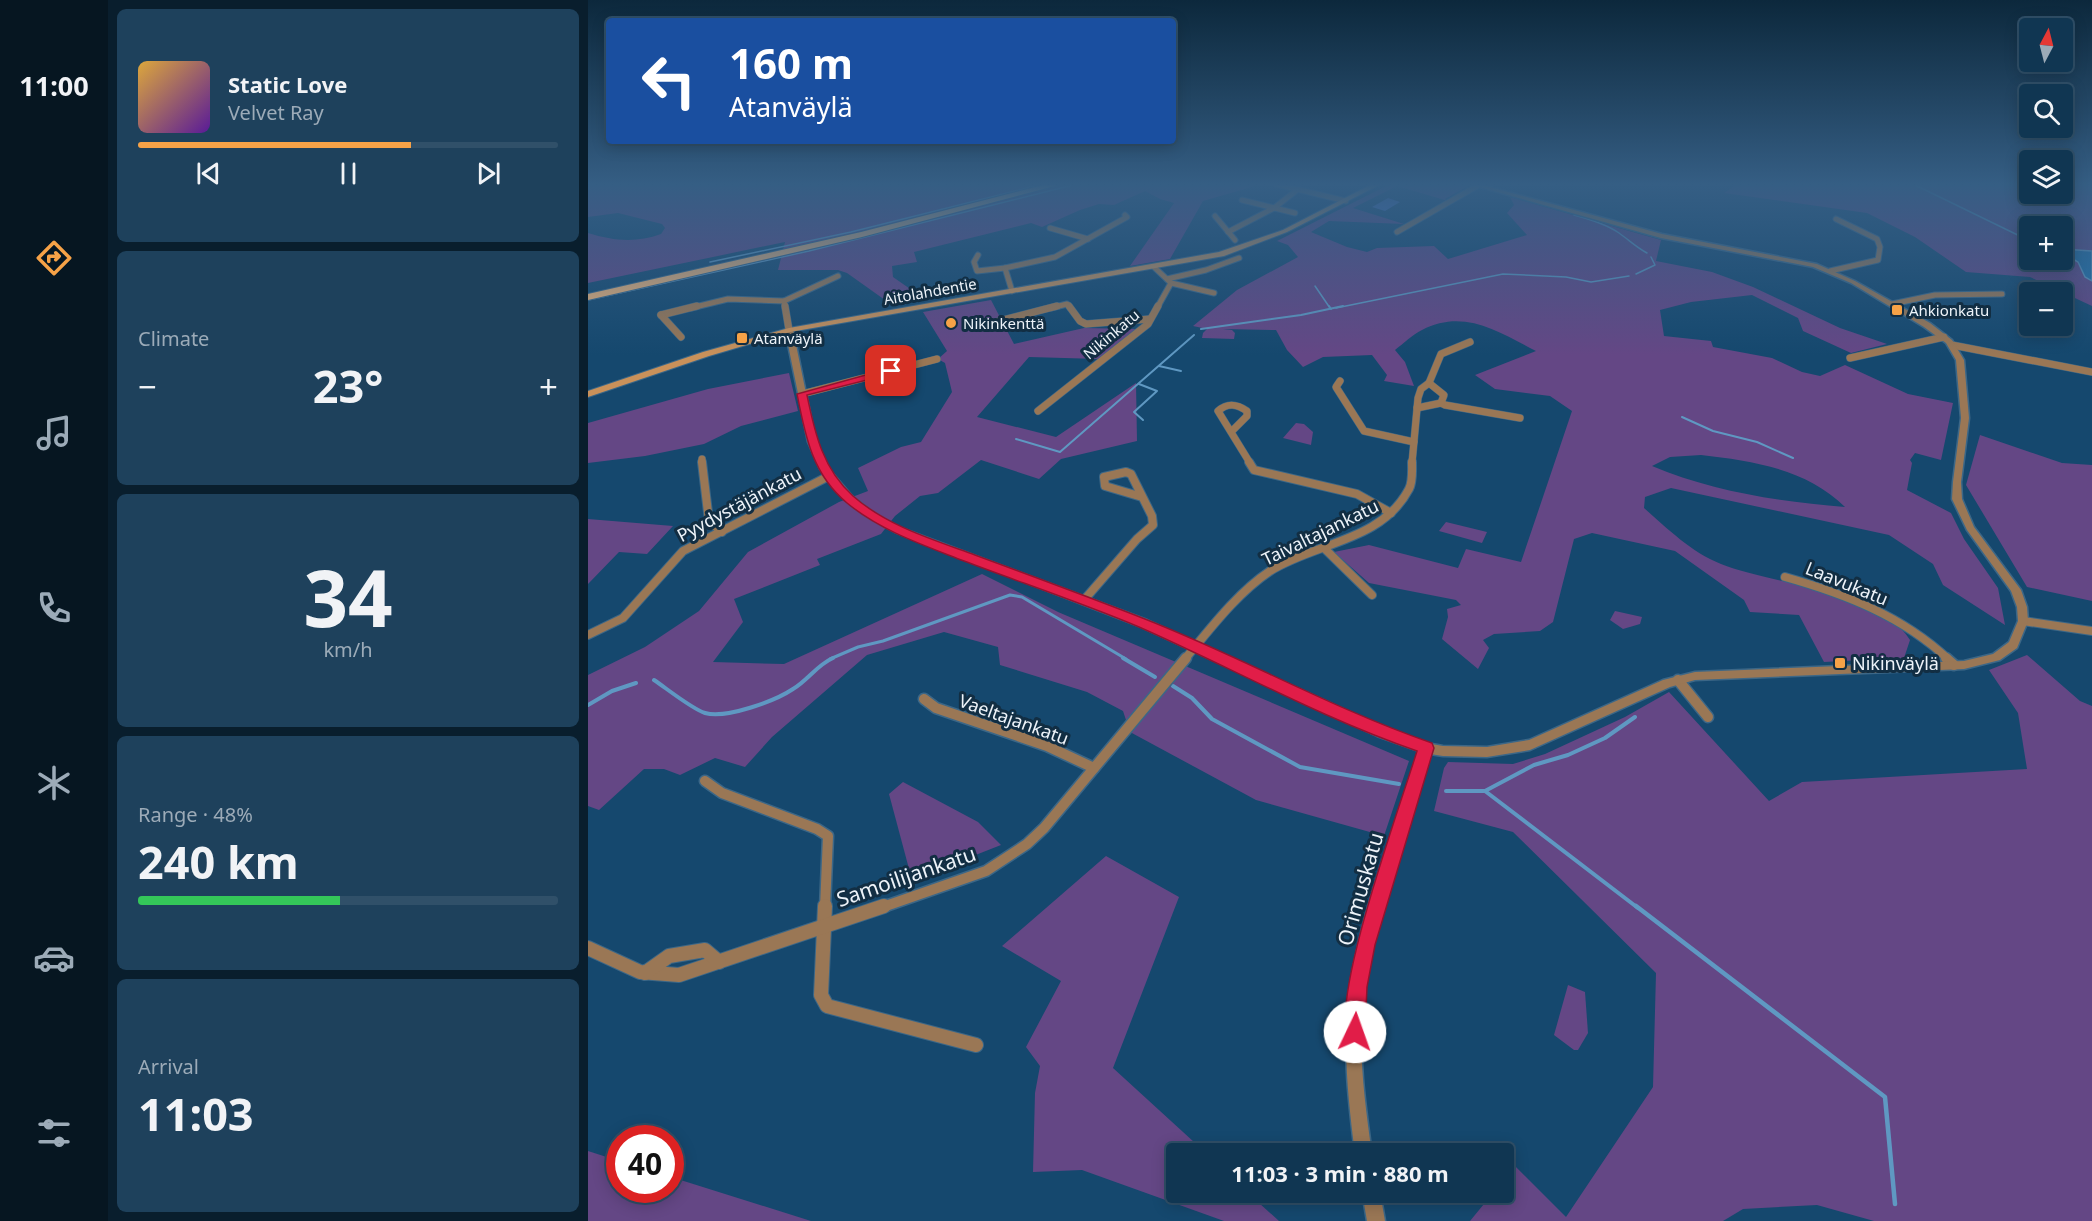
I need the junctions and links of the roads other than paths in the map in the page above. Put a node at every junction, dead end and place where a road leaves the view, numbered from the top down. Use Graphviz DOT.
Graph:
graph roads {
  1 [pos="830,241"];
  2 [pos="1084,241"];
  3 [pos="1262,241"];
  4 [pos="1689,241"];
  5 [pos="1878,241"];
  6 [pos="978,255"];
  7 [pos="1239,258"];
  8 [pos="1005,267"];
  9 [pos="1154,267"];
  10 [pos="1830,271"];
  11 [pos="838,276"];
  12 [pos="1169,281"];
  13 [pos="1012,291"];
  14 [pos="1214,293"];
  15 [pos="2002,294"];
  16 [pos="588,295"];
  17 [pos="784,301"];
  18 [pos="1892,304"];
  19 [pos="1150,319"];
  20 [pos="999,321"];
  21 [pos="789,330"];
  22 [pos="681,337"];
  23 [pos="1944,337"];
  24 [pos="1470,342"];
  25 [pos="1952,345"];
  26 [pos="1850,358"];
  27 [pos="937,359"];
  28 [pos="2092,372"];
  29 [pos="1340,381"];
  30 [pos="1429,382"];
  31 [pos="588,394"];
  32 [pos="802,394"];
  33 [pos="1441,403"];
  34 [pos="1417,408"];
  35 [pos="1038,411"];
  36 [pos="1520,418"];
  37 [pos="1231,432"];
  38 [pos="1414,442"];
  39 [pos="702,459"];
  40 [pos="829,476"];
  41 [pos="1142,498"];
  42 [pos="1391,513"];
  43 [pos="722,532"];
  44 [pos="1324,548"];
  45 [pos="1785,577"];
  46 [pos="1372,595"];
  47 [pos="1084,600"];
  48 [pos="2023,621"];
  49 [pos="2092,631"];
  50 [pos="588,635"];
  51 [pos="1196,647"];
  52 [pos="1954,666"];
  53 [pos="1678,680"];
  54 [pos="924,699"];
  55 [pos="1708,717"];
  56 [pos="1426,748"];
  57 [pos="1094,768"];
  58 [pos="705,781"];
  59 [pos="826,925"];
  60 [pos="588,948"];
  61 [pos="718,962"];
  62 [pos="645,972"];
  63 [pos="976,1045"];
  64 [pos="1363,1143"];
  65 [pos="1373,1203"];
  66 [pos="1376,1221"];
  1 -- 16 [label="highway"];
  2 -- 8 [label="street"];
  3 -- 9 [label="main road, Aitolahdentie"];
  4 -- 10 [label="street"];
  5 -- 10 [label="street"];
  6 -- 8 [label="street"];
  7 -- 12 [label="street"];
  8 -- 13 [label="street"];
  9 -- 12 [label="street"];
  9 -- 13 [label="main road, Aitolahdentie"];
  10 -- 18 [label="street"];
  11 -- 17 [label="street"];
  12 -- 14 [label="street"];
  12 -- 19 [label="street, Nikinkatu"];
  13 -- 21 [label="main road, Aitolahdentie"];
  15 -- 18 [label="street"];
  17 -- 21 [label="street"];
  17 -- 22 [label="street"];
  18 -- 23 [label="street"];
  19 -- 20 [label="street"];
  19 -- 35 [label="street, Nikinkatu"];
  21 -- 31 [label="main road, Aitolahdentie"];
  21 -- 32 [label="street"];
  23 -- 25 [label="street"];
  23 -- 26 [label="street"];
  24 -- 30 [label="street, Taivaltajankatu"];
  25 -- 28 [label="street"];
  25 -- 48 [label="street"];
  27 -- 32 [label="street"];
  29 -- 38 [label="street"];
  30 -- 33 [label="street"];
  30 -- 34 [label="street, Taivaltajankatu"];
  32 -- 40 [label="street"];
  33 -- 34 [label="street"];
  33 -- 36 [label="street"];
  34 -- 38 [label="street, Taivaltajankatu"];
  37 -- 42 [label="street"];
  38 -- 42 [label="street, Taivaltajankatu"];
  39 -- 43 [label="street"];
  40 -- 43 [label="street, Pyydystäjänkatu"];
  40 -- 47 [label="street"];
  41 -- 41 [label="street"];
  41 -- 47 [label="street"];
  42 -- 44 [label="street, Taivaltajankatu"];
  43 -- 50 [label="street, Pyydystäjänkatu"];
  44 -- 46 [label="street"];
  44 -- 51 [label="street, Taivaltajankatu"];
  45 -- 52 [label="street, Laavukatu"];
  47 -- 51 [label="street"];
  48 -- 49 [label="street"];
  48 -- 52 [label="street"];
  51 -- 56 [label="street"];
  51 -- 57 [label="street, Samoilijankatu"];
  52 -- 53 [label="street"];
  53 -- 55 [label="street"];
  53 -- 56 [label="street"];
  54 -- 57 [label="street, Vaeltajankatu"];
  56 -- 64 [label="street, Orimuskatu"];
  57 -- 59 [label="street, Samoilijankatu"];
  58 -- 59 [label="street"];
  59 -- 61 [label="street, Samoilijankatu"];
  59 -- 63 [label="street"];
  60 -- 62 [label="street, Samoilijankatu"];
  61 -- 62 [label="street, Samoilijankatu"];
  61 -- 62 [label="street"];
  65 -- 66 [label="street"];
}
